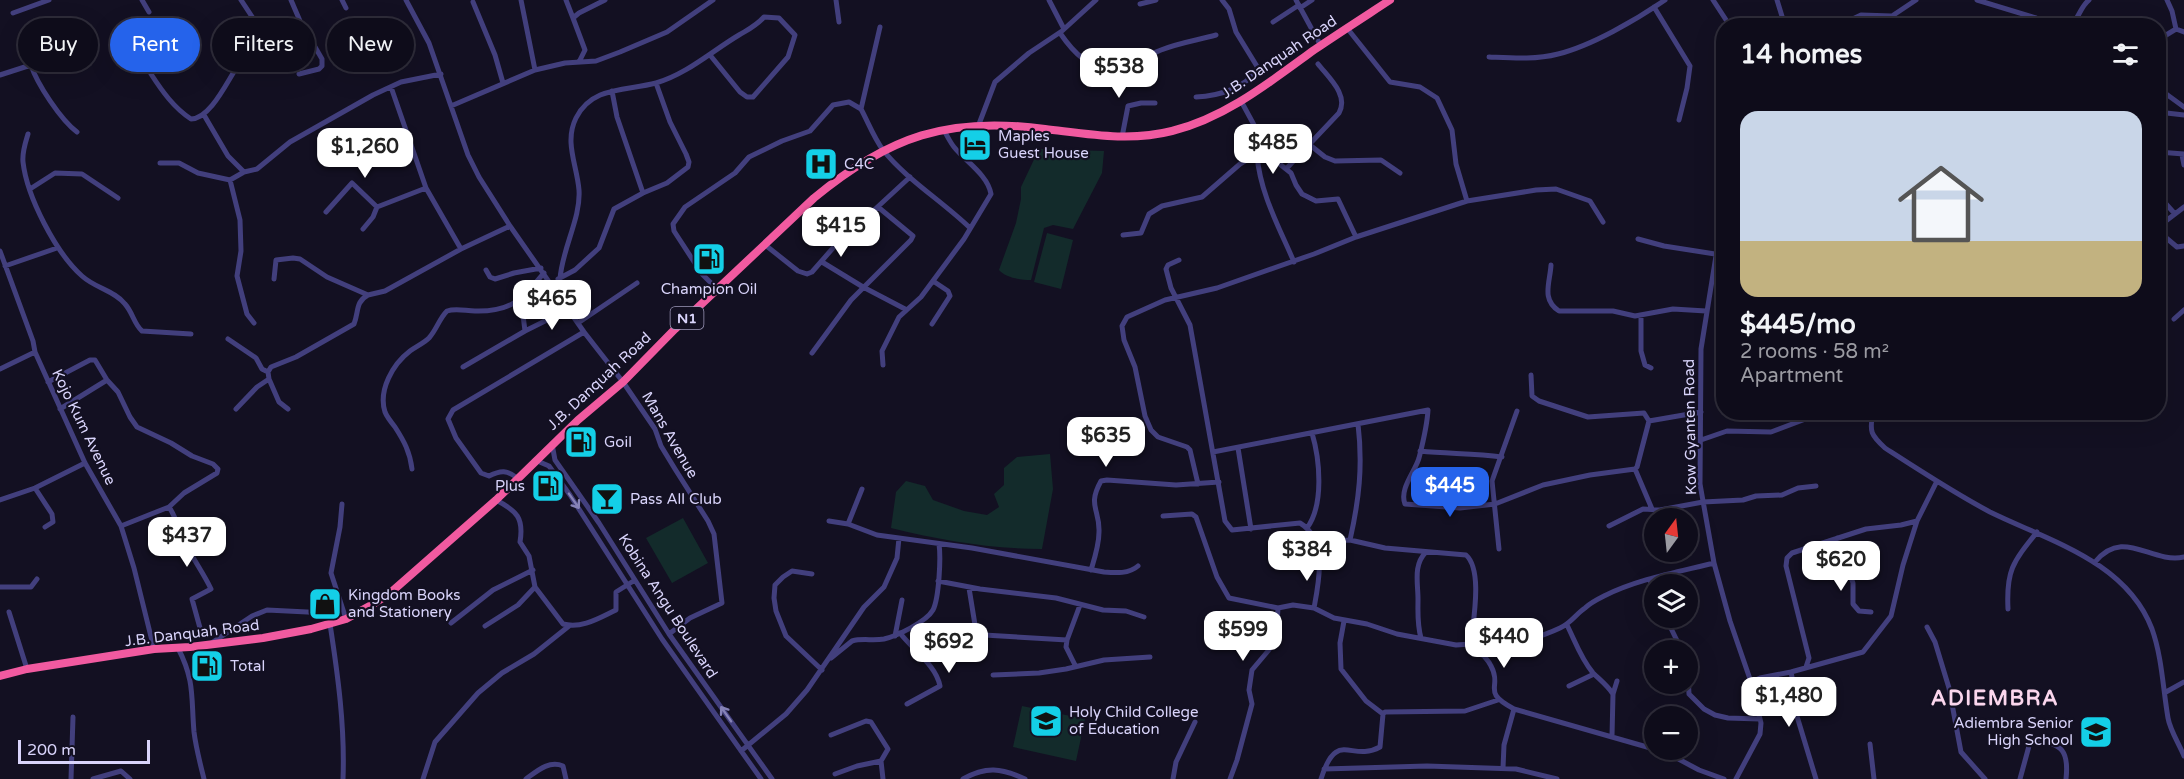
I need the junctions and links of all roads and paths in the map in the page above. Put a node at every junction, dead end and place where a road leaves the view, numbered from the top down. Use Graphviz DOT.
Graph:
graph roads {
  1 [pos="49,0"];
  2 [pos="142,0"];
  3 [pos="241,0"];
  4 [pos="291,0"];
  5 [pos="342,0"];
  6 [pos="406,0"];
  7 [pos="521,0"];
  8 [pos="566,0"];
  9 [pos="605,0"];
  10 [pos="713,0"];
  11 [pos="836,0"];
  12 [pos="1049,0"];
  13 [pos="1096,0"];
  14 [pos="1156,0"];
  15 [pos="1222,0"];
  16 [pos="1312,0"];
  17 [pos="1390,0"];
  18 [pos="1665,0"];
  19 [pos="1713,0"];
  20 [pos="1778,0"];
  21 [pos="1916,0"];
  22 [pos="1977,0"];
  23 [pos="2167,0"];
  24 [pos="2086,1"];
  25 [pos="473,2"];
  26 [pos="1140,3"];
  27 [pos="1298,4"];
  28 [pos="1654,7"];
  29 [pos="346,8"];
  30 [pos="149,12"];
  31 [pos="13,13"];
  32 [pos="253,18"];
  33 [pos="299,18"];
  34 [pos="573,18"];
  35 [pos="1725,18"];
  36 [pos="1783,18"];
  37 [pos="1855,18"];
  38 [pos="2036,18"];
  39 [pos="2078,18"];
  40 [pos="839,22"];
  41 [pos="1273,22"];
  42 [pos="880,27"];
  43 [pos="1347,28"];
  44 [pos="2176,29"];
  45 [pos="1062,31"];
  46 [pos="2184,32"];
  47 [pos="1216,35"];
  48 [pos="2166,35"];
  49 [pos="1321,46"];
  50 [pos="315,47"];
  51 [pos="710,55"];
  52 [pos="1489,57"];
  53 [pos="579,62"];
  54 [pos="1318,64"];
  55 [pos="18,69"];
  56 [pos="315,70"];
  57 [pos="535,70"];
  58 [pos="33,72"];
  59 [pos="233,72"];
  60 [pos="307,72"];
  61 [pos="152,74"];
  62 [pos="299,74"];
  63 [pos="441,74"];
  64 [pos="0,75"];
  65 [pos="1245,82"];
  66 [pos="503,83"];
  67 [pos="656,83"];
  68 [pos="390,87"];
  69 [pos="612,91"];
  70 [pos="1251,94"];
  71 [pos="2166,94"];
  72 [pos="1196,97"];
  73 [pos="1241,101"];
  74 [pos="1155,103"];
  75 [pos="451,106"];
  76 [pos="2184,107"];
  77 [pos="861,109"];
  78 [pos="2166,113"];
  79 [pos="204,115"];
  80 [pos="2184,115"];
  81 [pos="1679,120"];
  82 [pos="979,124"];
  83 [pos="944,130"];
  84 [pos="77,132"];
  85 [pos="27,134"];
  86 [pos="1122,137"];
  87 [pos="1310,145"];
  88 [pos="1266,148"];
  89 [pos="883,150"];
  90 [pos="2166,153"];
  91 [pos="2183,154"];
  92 [pos="1257,155"];
  93 [pos="160,163"];
  94 [pos="2184,165"];
  95 [pos="1286,168"];
  96 [pos="244,172"];
  97 [pos="1400,173"];
  98 [pos="910,177"];
  99 [pos="230,180"];
  100 [pos="426,188"];
  101 [pos="30,189"];
  102 [pos="643,193"];
  103 [pos="118,198"];
  104 [pos="1467,201"];
  105 [pos="2166,204"];
  106 [pos="377,207"];
  107 [pos="878,207"];
  108 [pos="2184,207"];
  109 [pos="326,212"];
  110 [pos="2175,214"];
  111 [pos="1603,222"];
  112 [pos="2166,222"];
  113 [pos="510,226"];
  114 [pos="969,227"];
  115 [pos="363,229"];
  116 [pos="1123,235"];
  117 [pos="1356,237"];
  118 [pos="2166,238"];
  119 [pos="1638,239"];
  120 [pos="765,244"];
  121 [pos="2184,246"];
  122 [pos="57,248"];
  123 [pos="461,249"];
  124 [pos="1716,249"];
  125 [pos="0,251"];
  126 [pos="1715,254"];
  127 [pos="1179,260"];
  128 [pos="822,262"];
  129 [pos="1294,262"];
  130 [pos="1551,265"];
  131 [pos="6,266"];
  132 [pos="486,270"];
  133 [pos="543,271"];
  134 [pos="274,279"];
  135 [pos="560,279"];
  136 [pos="933,281"];
  137 [pos="637,283"];
  138 [pos="551,284"];
  139 [pos="863,287"];
  140 [pos="718,290"];
  141 [pos="368,295"];
  142 [pos="1176,297"];
  143 [pos="521,299"];
  144 [pos="568,309"];
  145 [pos="905,309"];
  146 [pos="2184,310"];
  147 [pos="1706,311"];
  148 [pos="1641,316"];
  149 [pos="2174,319"];
  150 [pos="254,323"];
  151 [pos="578,323"];
  152 [pos="932,324"];
  153 [pos="525,331"];
  154 [pos="584,332"];
  155 [pos="191,334"];
  156 [pos="228,339"];
  157 [pos="35,352"];
  158 [pos="812,353"];
  159 [pos="883,366"];
  160 [pos="463,367"];
  161 [pos="1651,368"];
  162 [pos="0,369"];
  163 [pos="1532,375"];
  164 [pos="268,376"];
  165 [pos="107,380"];
  166 [pos="48,382"];
  167 [pos="623,382"];
  168 [pos="60,409"];
  169 [pos="236,409"];
  170 [pos="288,409"];
  171 [pos="1517,411"];
  172 [pos="1701,412"];
  173 [pos="1803,420"];
  174 [pos="1871,420"];
  175 [pos="1649,421"];
  176 [pos="1358,424"];
  177 [pos="1312,433"];
  178 [pos="1701,440"];
  179 [pos="552,444"];
  180 [pos="1238,448"];
  181 [pos="1420,451"];
  182 [pos="1213,452"];
  183 [pos="1502,458"];
  184 [pos="536,460"];
  185 [pos="555,460"];
  186 [pos="85,463"];
  187 [pos="549,466"];
  188 [pos="412,469"];
  189 [pos="1635,469"];
  190 [pos="517,478"];
  191 [pos="1937,481"];
  192 [pos="1219,482"];
  193 [pos="1197,484"];
  194 [pos="1816,486"];
  195 [pos="35,488"];
  196 [pos="862,489"];
  197 [pos="0,500"];
  198 [pos="496,500"];
  199 [pos="1703,502"];
  200 [pos="342,504"];
  201 [pos="1495,504"];
  202 [pos="169,507"];
  203 [pos="1652,508"];
  204 [pos="1671,508"];
  205 [pos="1644,510"];
  206 [pos="1163,516"];
  207 [pos="829,520"];
  208 [pos="1917,521"];
  209 [pos="848,524"];
  210 [pos="121,526"];
  211 [pos="1609,526"];
  212 [pos="45,528"];
  213 [pos="1307,528"];
  214 [pos="1251,529"];
  215 [pos="2037,532"];
  216 [pos="898,538"];
  217 [pos="1837,538"];
  218 [pos="1350,540"];
  219 [pos="939,544"];
  220 [pos="1317,545"];
  221 [pos="1498,549"];
  222 [pos="1426,552"];
  223 [pos="2184,557"];
  224 [pos="2095,562"];
  225 [pos="1714,563"];
  226 [pos="1138,566"];
  227 [pos="533,570"];
  228 [pos="1091,570"];
  229 [pos="812,574"];
  230 [pos="1673,574"];
  231 [pos="37,579"];
  232 [pos="635,580"];
  233 [pos="938,581"];
  234 [pos="1644,582"];
  235 [pos="627,584"];
  236 [pos="0,587"];
  237 [pos="535,587"];
  238 [pos="969,588"];
  239 [pos="902,600"];
  240 [pos="1080,605"];
  241 [pos="1278,608"];
  242 [pos="1314,608"];
  243 [pos="342,609"];
  244 [pos="2008,609"];
  245 [pos="9,612"];
  246 [pos="1871,612"];
  247 [pos="1144,617"];
  248 [pos="346,619"];
  249 [pos="1344,621"];
  250 [pos="451,623"];
  251 [pos="330,624"];
  252 [pos="1567,625"];
  253 [pos="485,626"];
  254 [pos="570,626"];
  255 [pos="1927,627"];
  256 [pos="669,634"];
  257 [pos="898,635"];
  258 [pos="1421,638"];
  259 [pos="1067,640"];
  260 [pos="1471,644"];
  261 [pos="209,645"];
  262 [pos="190,647"];
  263 [pos="178,648"];
  264 [pos="154,649"];
  265 [pos="1482,655"];
  266 [pos="1150,657"];
  267 [pos="828,660"];
  268 [pos="1075,666"];
  269 [pos="1806,667"];
  270 [pos="27,669"];
  271 [pos="822,670"];
  272 [pos="1791,672"];
  273 [pos="1594,674"];
  274 [pos="993,675"];
  275 [pos="0,676"];
  276 [pos="1617,681"];
  277 [pos="1752,682"];
  278 [pos="2184,682"];
  279 [pos="1569,686"];
  280 [pos="2166,692"];
  281 [pos="1613,694"];
  282 [pos="1689,694"];
  283 [pos="1497,700"];
  284 [pos="907,704"];
  285 [pos="1514,709"];
  286 [pos="1383,714"];
  287 [pos="73,717"];
  288 [pos="1760,718"];
  289 [pos="1195,722"];
  290 [pos="831,735"];
  291 [pos="1612,736"];
  292 [pos="1870,744"];
  293 [pos="748,746"];
  294 [pos="1644,746"];
  295 [pos="741,751"];
  296 [pos="2184,756"];
  297 [pos="1677,760"];
  298 [pos="881,761"];
  299 [pos="1503,768"];
  300 [pos="1324,770"];
  301 [pos="1351,770"];
  302 [pos="835,774"];
  303 [pos="72,779"];
  304 [pos="93,779"];
  305 [pos="130,779"];
  306 [pos="204,779"];
  307 [pos="343,779"];
  308 [pos="423,779"];
  309 [pos="526,779"];
  310 [pos="566,779"];
  311 [pos="761,779"];
  312 [pos="772,779"];
  313 [pos="883,779"];
  314 [pos="963,779"];
  315 [pos="1025,779"];
  316 [pos="1173,779"];
  317 [pos="1230,779"];
  318 [pos="1321,779"];
  319 [pos="1352,779"];
  320 [pos="1557,779"];
  321 [pos="1724,779"];
  322 [pos="1736,779"];
  323 [pos="1816,779"];
  324 [pos="1874,779"];
  325 [pos="1985,779"];
  326 [pos="2019,779"];
  327 [pos="2066,779"];
  1 -- 31 [label="street"];
  2 -- 30 [label="street"];
  3 -- 32 [label="street"];
  4 -- 33 [label="street"];
  5 -- 29 [label="street"];
  6 -- 63 [label="street, Mans Avenue"];
  7 -- 57 [label="street"];
  8 -- 34 [label="street"];
  9 -- 34 [label="street"];
  10 -- 53 [label="street"];
  11 -- 40 [label="street"];
  12 -- 45 [label="street"];
  13 -- 45 [label="street"];
  14 -- 26 [label="street"];
  15 -- 65 [label="street"];
  16 -- 27 [label="street"];
  17 -- 43 [label="highway, J.B. Danquah Road / N1"];
  18 -- 28 [label="street"];
  19 -- 35 [label="street"];
  20 -- 36 [label="street"];
  21 -- 37 [label="street"];
  22 -- 38 [label="street"];
  23 -- 44 [label="street"];
  24 -- 39 [label="street"];
  25 -- 66 [label="street"];
  27 -- 41 [label="street"];
  27 -- 49 [label="street"];
  28 -- 52 [label="street"];
  28 -- 81 [label="street"];
  34 -- 53 [label="street"];
  42 -- 77 [label="street"];
  43 -- 49 [label="highway, J.B. Danquah Road / N1"];
  43 -- 104 [label="street"];
  44 -- 46 [label="street"];
  44 -- 48 [label="street"];
  45 -- 47 [label="street"];
  45 -- 82 [label="street"];
  49 -- 70 [label="highway, J.B. Danquah Road / N1"];
  50 -- 56 [label="street"];
  51 -- 51 [label="street"];
  51 -- 67 [label="street"];
  53 -- 57 [label="street"];
  54 -- 87 [label="street"];
  55 -- 64 [label="street"];
  57 -- 66 [label="street"];
  58 -- 84 [label="street"];
  59 -- 79 [label="street"];
  60 -- 62 [label="street"];
  61 -- 79 [label="street"];
  63 -- 68 [label="street"];
  63 -- 75 [label="street, Mans Avenue"];
  65 -- 70 [label="street"];
  65 -- 72 [label="street"];
  66 -- 75 [label="street"];
  67 -- 69 [label="street"];
  67 -- 102 [label="street"];
  68 -- 96 [label="street"];
  68 -- 100 [label="street"];
  69 -- 102 [label="street"];
  69 -- 135 [label="street"];
  70 -- 73 [label="highway, J.B. Danquah Road / N1"];
  71 -- 76 [label="street"];
  73 -- 86 [label="highway, J.B. Danquah Road / N1"];
  73 -- 88 [label="street"];
  74 -- 86 [label="street"];
  75 -- 113 [label="street, Mans Avenue"];
  77 -- 89 [label="street"];
  77 -- 140 [label="street"];
  78 -- 80 [label="street"];
  79 -- 96 [label="street"];
  82 -- 83 [label="highway, J.B. Danquah Road / N1"];
  82 -- 86 [label="highway, J.B. Danquah Road / N1"];
  83 -- 89 [label="highway, J.B. Danquah Road / N1"];
  83 -- 114 [label="street"];
  85 -- 101 [label="street"];
  87 -- 95 [label="street"];
  87 -- 97 [label="street"];
  88 -- 92 [label="street"];
  88 -- 95 [label="street"];
  89 -- 98 [label="street"];
  89 -- 120 [label="highway, J.B. Danquah Road / N1"];
  90 -- 91 [label="street"];
  91 -- 94 [label="street"];
  92 -- 116 [label="street"];
  92 -- 129 [label="street"];
  93 -- 99 [label="street"];
  95 -- 117 [label="street"];
  96 -- 99 [label="street"];
  98 -- 107 [label="street"];
  98 -- 114 [label="street"];
  99 -- 150 [label="street"];
  100 -- 106 [label="street"];
  100 -- 123 [label="street"];
  101 -- 103 [label="street"];
  101 -- 122 [label="street"];
  102 -- 135 [label="street"];
  104 -- 111 [label="street"];
  104 -- 117 [label="street"];
  105 -- 110 [label="street"];
  106 -- 109 [label="street"];
  106 -- 115 [label="street"];
  107 -- 128 [label="street"];
  107 -- 139 [label="street"];
  108 -- 110 [label="street"];
  110 -- 112 [label="street"];
  113 -- 123 [label="street"];
  113 -- 133 [label="street, Mans Avenue"];
  114 -- 136 [label="street"];
  117 -- 129 [label="street"];
  118 -- 121 [label="street"];
  119 -- 126 [label="street"];
  120 -- 128 [label="street"];
  120 -- 140 [label="highway, J.B. Danquah Road / N1"];
  122 -- 131 [label="street"];
  122 -- 155 [label="street"];
  123 -- 141 [label="street"];
  124 -- 126 [label="street, Kow Gyanten Road"];
  125 -- 131 [label="street, Kojo Kum Avenue"];
  126 -- 147 [label="street, Kow Gyanten Road"];
  127 -- 142 [label="street"];
  128 -- 139 [label="street"];
  129 -- 142 [label="street"];
  130 -- 148 [label="street"];
  131 -- 157 [label="street, Kojo Kum Avenue"];
  132 -- 133 [label="street"];
  133 -- 138 [label="street, Mans Avenue"];
  133 -- 143 [label="street"];
  134 -- 141 [label="street"];
  135 -- 138 [label="street"];
  136 -- 145 [label="street"];
  136 -- 152 [label="street"];
  137 -- 151 [label="street"];
  138 -- 144 [label="street, Mans Avenue"];
  139 -- 145 [label="street"];
  139 -- 158 [label="street"];
  140 -- 167 [label="highway, J.B. Danquah Road / N1"];
  141 -- 164 [label="street"];
  142 -- 182 [label="street"];
  142 -- 193 [label="street"];
  143 -- 153 [label="street"];
  143 -- 188 [label="street"];
  144 -- 151 [label="street, Mans Avenue"];
  144 -- 153 [label="street"];
  145 -- 159 [label="street"];
  146 -- 149 [label="street"];
  147 -- 148 [label="street"];
  147 -- 172 [label="street, Kow Gyanten Road"];
  148 -- 161 [label="street"];
  151 -- 154 [label="street, Mans Avenue"];
  153 -- 160 [label="street"];
  154 -- 167 [label="street, Mans Avenue"];
  154 -- 190 [label="street"];
  156 -- 164 [label="street"];
  157 -- 162 [label="street"];
  157 -- 166 [label="street, Kojo Kum Avenue"];
  163 -- 175 [label="street"];
  164 -- 169 [label="street"];
  164 -- 170 [label="street"];
  165 -- 166 [label="street"];
  165 -- 168 [label="street"];
  165 -- 202 [label="street"];
  166 -- 168 [label="street, Kojo Kum Avenue"];
  167 -- 179 [label="highway, J.B. Danquah Road / N1"];
  167 -- 256 [label="street, Mans Avenue"];
  168 -- 186 [label="street, Kojo Kum Avenue"];
  171 -- 183 [label="street"];
  172 -- 175 [label="street"];
  172 -- 178 [label="street, Kow Gyanten Road"];
  173 -- 178 [label="street"];
  174 -- 191 [label="street"];
  175 -- 189 [label="street"];
  176 -- 177 [label="street"];
  176 -- 181 [label="street"];
  176 -- 218 [label="street"];
  177 -- 180 [label="street"];
  177 -- 213 [label="street"];
  178 -- 199 [label="street, Kow Gyanten Road"];
  179 -- 184 [label="highway, J.B. Danquah Road / N1"];
  179 -- 185 [label="street, Kobina Angu Boulevard"];
  180 -- 182 [label="street"];
  180 -- 214 [label="street"];
  181 -- 183 [label="street"];
  181 -- 201 [label="street"];
  182 -- 192 [label="street"];
  183 -- 201 [label="street"];
  184 -- 187 [label="street"];
  184 -- 190 [label="highway, J.B. Danquah Road / N1"];
  185 -- 187 [label="street"];
  185 -- 232 [label="street, Kobina Angu Boulevard"];
  186 -- 195 [label="street"];
  186 -- 210 [label="street, Kojo Kum Avenue"];
  187 -- 235 [label="street, Kobina Angu Boulevard, one-way"];
  189 -- 201 [label="street"];
  189 -- 203 [label="street"];
  190 -- 198 [label="highway, J.B. Danquah Road / N1"];
  191 -- 208 [label="street"];
  191 -- 215 [label="street"];
  192 -- 193 [label="street"];
  192 -- 214 [label="street"];
  193 -- 228 [label="street"];
  194 -- 199 [label="street"];
  195 -- 197 [label="street"];
  195 -- 212 [label="street"];
  196 -- 209 [label="street"];
  198 -- 227 [label="street"];
  198 -- 248 [label="highway, J.B. Danquah Road / N1"];
  199 -- 204 [label="street"];
  199 -- 225 [label="street, Kow Gyanten Road"];
  200 -- 243 [label="street"];
  201 -- 221 [label="street"];
  202 -- 210 [label="street"];
  202 -- 262 [label="street"];
  205 -- 211 [label="street"];
  206 -- 241 [label="street"];
  207 -- 209 [label="street"];
  208 -- 217 [label="street"];
  208 -- 269 [label="street"];
  209 -- 216 [label="street"];
  210 -- 264 [label="street, Kojo Kum Avenue"];
  213 -- 214 [label="street"];
  213 -- 220 [label="street"];
  215 -- 224 [label="street"];
  215 -- 244 [label="street"];
  216 -- 219 [label="street"];
  216 -- 267 [label="street"];
  217 -- 246 [label="street"];
  217 -- 269 [label="street"];
  218 -- 220 [label="street"];
  218 -- 222 [label="street"];
  219 -- 228 [label="street"];
  219 -- 233 [label="street"];
  220 -- 242 [label="street"];
  222 -- 258 [label="street"];
  222 -- 260 [label="street"];
  223 -- 224 [label="street"];
  224 -- 280 [label="street"];
  225 -- 230 [label="street"];
  225 -- 277 [label="street, Kow Gyanten Road"];
  226 -- 228 [label="street"];
  227 -- 237 [label="street"];
  227 -- 250 [label="street"];
  229 -- 271 [label="street"];
  231 -- 236 [label="street"];
  232 -- 235 [label="street"];
  232 -- 256 [label="street, Kobina Angu Boulevard"];
  233 -- 238 [label="street"];
  233 -- 257 [label="street"];
  234 -- 252 [label="street"];
  235 -- 254 [label="street"];
  235 -- 295 [label="street, Kobina Angu Boulevard"];
  237 -- 253 [label="street"];
  237 -- 254 [label="street"];
  238 -- 240 [label="street"];
  238 -- 259 [label="street"];
  239 -- 257 [label="street"];
  240 -- 247 [label="street"];
  240 -- 259 [label="street"];
  241 -- 242 [label="street"];
  241 -- 317 [label="street"];
  242 -- 249 [label="street"];
  243 -- 248 [label="street"];
  243 -- 261 [label="street"];
  245 -- 270 [label="street"];
  248 -- 251 [label="highway, J.B. Danquah Road / N1"];
  249 -- 258 [label="street"];
  249 -- 286 [label="street"];
  251 -- 261 [label="highway, J.B. Danquah Road / N1"];
  251 -- 307 [label="street"];
  252 -- 265 [label="street"];
  252 -- 273 [label="street"];
  254 -- 308 [label="street"];
  255 -- 325 [label="street"];
  293 -- 256 [label="street, Kobina Angu Boulevard, one-way"];
  257 -- 267 [label="street"];
  257 -- 284 [label="street"];
  258 -- 260 [label="street"];
  259 -- 268 [label="street"];
  260 -- 265 [label="street"];
  261 -- 262 [label="highway, J.B. Danquah Road / N1"];
  262 -- 263 [label="highway, J.B. Danquah Road / N1"];
  263 -- 264 [label="highway, J.B. Danquah Road / N1"];
  263 -- 306 [label="street"];
  264 -- 270 [label="highway, J.B. Danquah Road / N1"];
  265 -- 283 [label="street"];
  266 -- 268 [label="street"];
  267 -- 271 [label="street"];
  268 -- 274 [label="street"];
  269 -- 272 [label="street"];
  270 -- 275 [label="highway, J.B. Danquah Road / N1"];
  271 -- 293 [label="street"];
  272 -- 277 [label="street"];
  272 -- 323 [label="street"];
  273 -- 279 [label="street"];
  273 -- 281 [label="street"];
  276 -- 281 [label="street"];
  277 -- 288 [label="street, Kow Gyanten Road"];
  278 -- 280 [label="street"];
  280 -- 296 [label="street"];
  281 -- 291 [label="street"];
  282 -- 288 [label="street"];
  283 -- 285 [label="street"];
  283 -- 286 [label="street"];
  285 -- 291 [label="street"];
  285 -- 299 [label="street"];
  286 -- 300 [label="street"];
  287 -- 303 [label="street"];
  288 -- 322 [label="street, Kow Gyanten Road"];
  289 -- 316 [label="street"];
  290 -- 298 [label="street"];
  291 -- 294 [label="street"];
  292 -- 324 [label="street"];
  293 -- 295 [label="street"];
  293 -- 312 [label="street, Kobina Angu Boulevard"];
  295 -- 311 [label="street, Kobina Angu Boulevard"];
  297 -- 321 [label="street"];
  298 -- 302 [label="street"];
  298 -- 313 [label="street"];
  299 -- 301 [label="street"];
  299 -- 320 [label="street"];
  300 -- 301 [label="street"];
  300 -- 318 [label="street"];
  301 -- 319 [label="street"];
  304 -- 305 [label="street"];
  309 -- 310 [label="street"];
  314 -- 315 [label="street"];
  326 -- 327 [label="street"];
}
